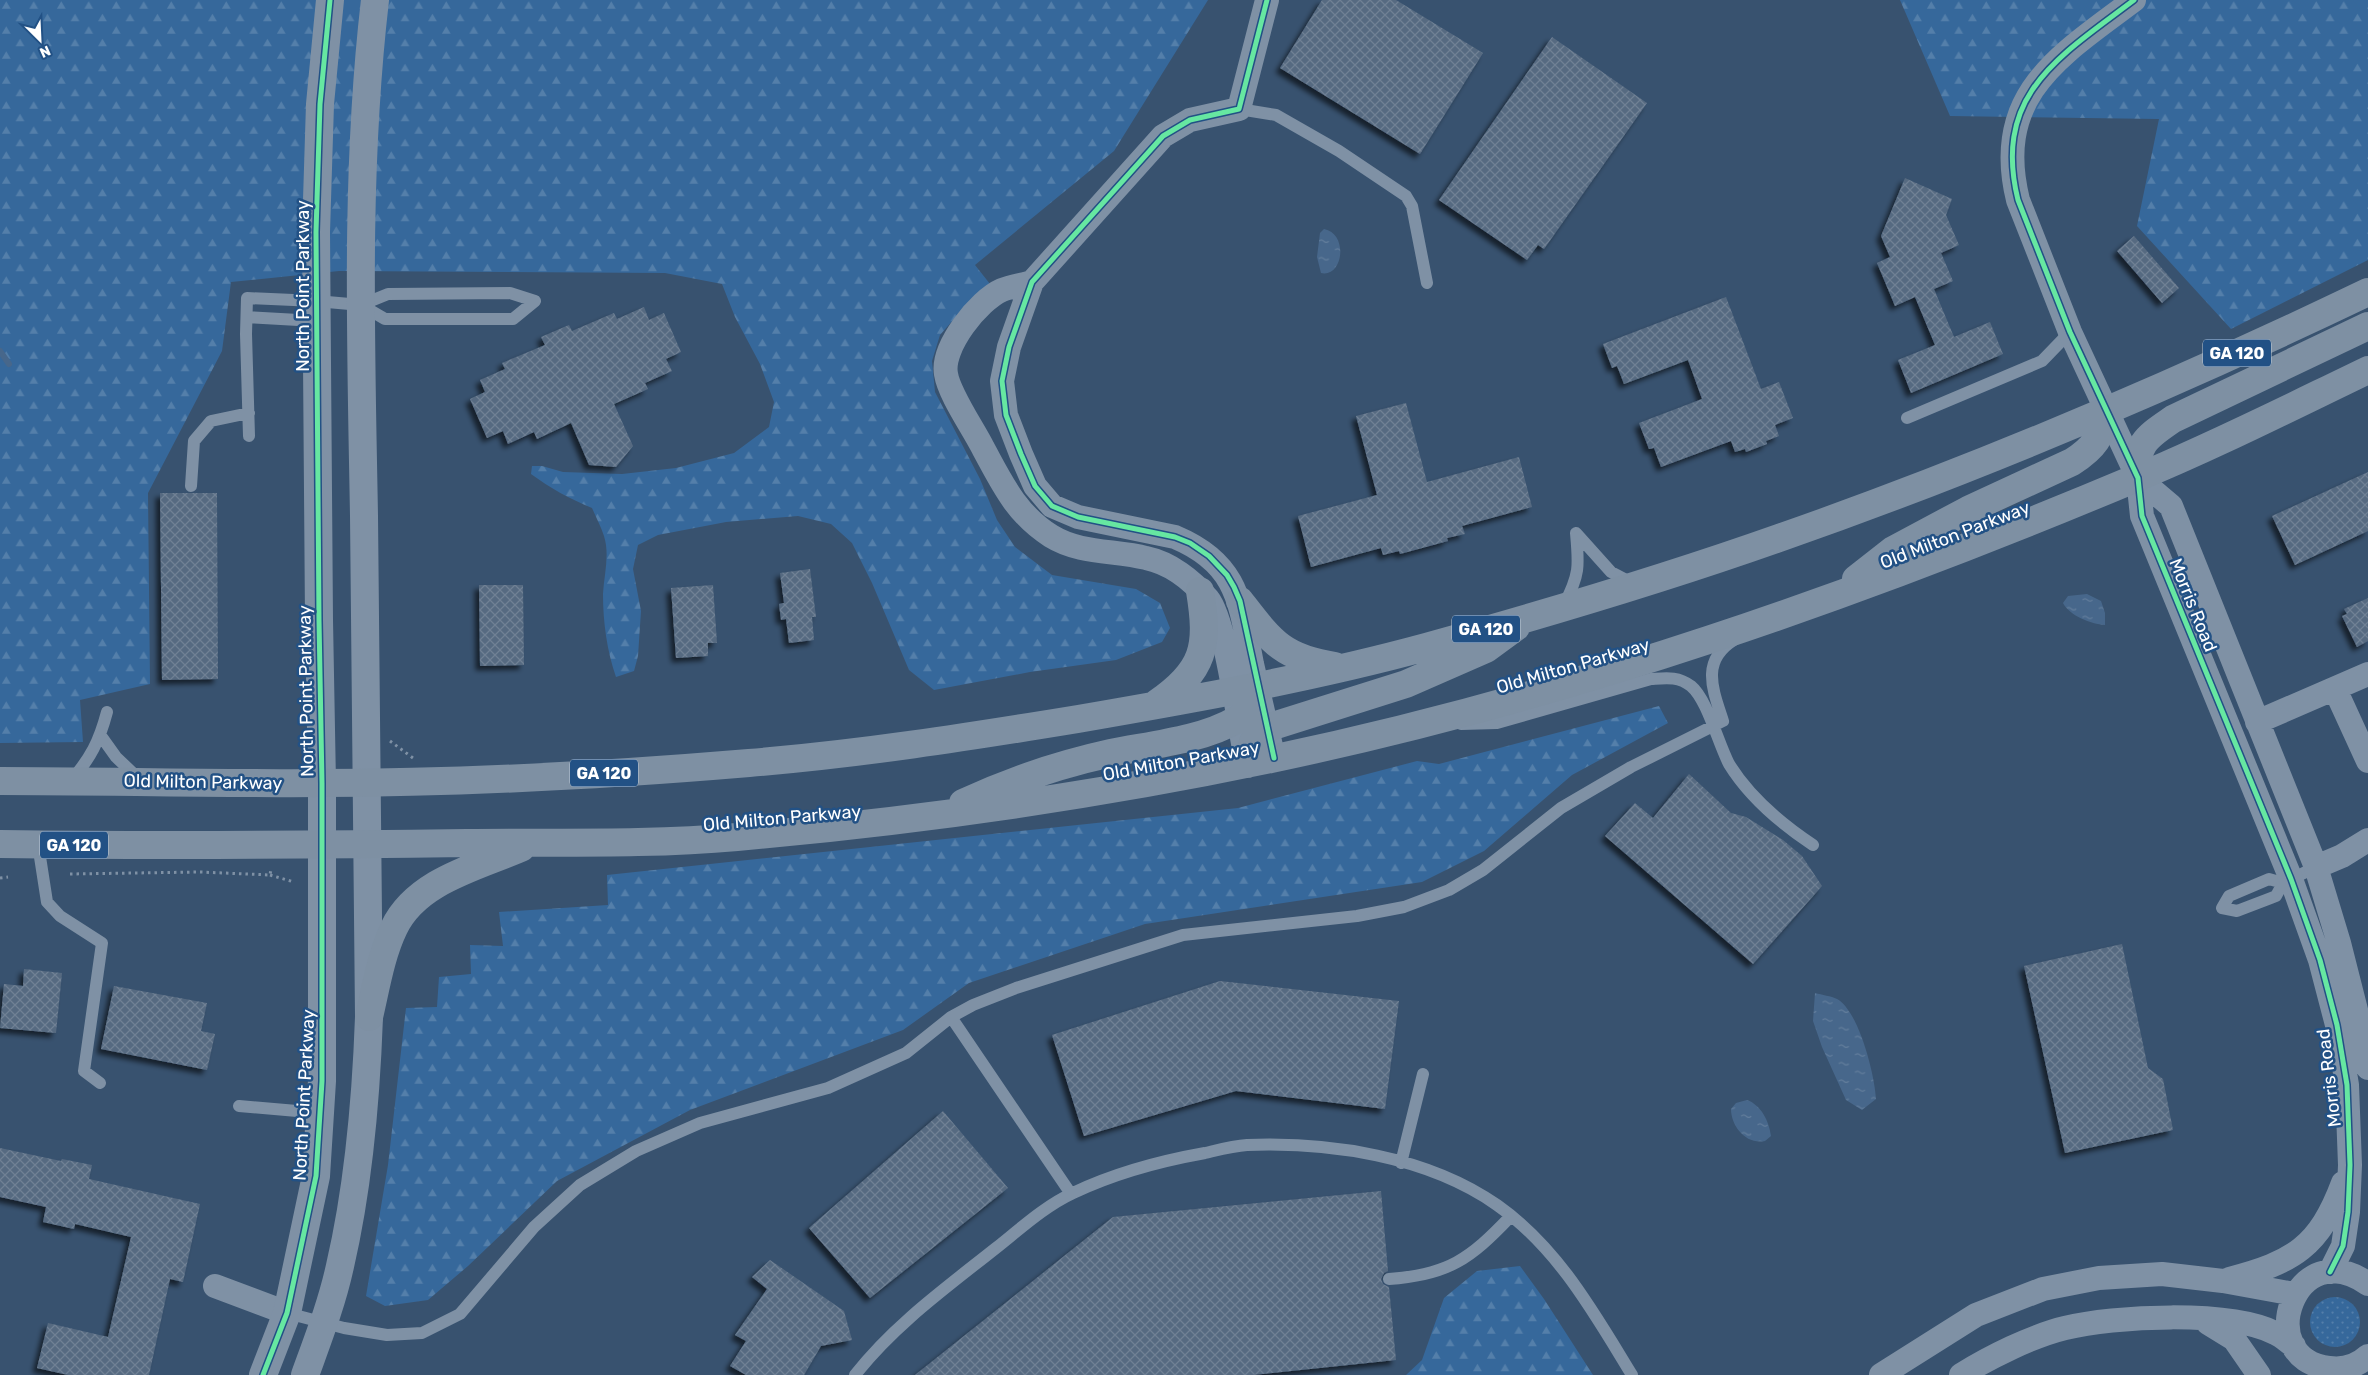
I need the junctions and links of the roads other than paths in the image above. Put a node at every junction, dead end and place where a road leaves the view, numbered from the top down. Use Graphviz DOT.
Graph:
graph roads {
  1 [pos="330,0"];
  2 [pos="375,0"];
  3 [pos="1267,0"];
  4 [pos="2134,0"];
  5 [pos="1238,109"];
  6 [pos="1032,282"];
  7 [pos="1427,283"];
  8 [pos="2368,292"];
  9 [pos="361,305"];
  10 [pos="316,311"];
  11 [pos="247,317"];
  12 [pos="2368,326"];
  13 [pos="2070,332"];
  14 [pos="2368,370"];
  15 [pos="2106,411"];
  16 [pos="249,413"];
  17 [pos="1907,418"];
  18 [pos="250,436"];
  19 [pos="2138,478"];
  20 [pos="191,486"];
  21 [pos="1636,585"];
  22 [pos="1200,591"];
  23 [pos="1833,596"];
  24 [pos="1240,601"];
  25 [pos="1563,607"];
  26 [pos="1532,616"];
  27 [pos="1768,620"];
  28 [pos="1341,667"];
  29 [pos="2368,674"];
  30 [pos="1245,688"];
  31 [pos="2335,689"];
  32 [pos="1152,706"];
  33 [pos="107,712"];
  34 [pos="1237,719"];
  35 [pos="2257,722"];
  36 [pos="1418,724"];
  37 [pos="1717,724"];
  38 [pos="1267,728"];
  39 [pos="101,736"];
  40 [pos="1274,758"];
  41 [pos="2368,761"];
  42 [pos="1247,764"];
  43 [pos="0,781"];
  44 [pos="71,781"];
  45 [pos="142,781"];
  46 [pos="322,783"];
  47 [pos="366,783"];
  48 [pos="937,816"];
  49 [pos="535,843"];
  50 [pos="0,844"];
  51 [pos="38,844"];
  52 [pos="321,844"];
  53 [pos="367,844"];
  54 [pos="1813,845"];
  55 [pos="2366,846"];
  56 [pos="2316,867"];
  57 [pos="2287,881"];
  58 [pos="369,1017"];
  59 [pos="951,1017"];
  60 [pos="2368,1068"];
  61 [pos="1423,1074"];
  62 [pos="100,1084"];
  63 [pos="239,1106"];
  64 [pos="320,1113"];
  65 [pos="1401,1163"];
  66 [pos="2350,1165"];
  67 [pos="1071,1194"];
  68 [pos="1510,1217"];
  69 [pos="2330,1272"];
  70 [pos="1388,1279"];
  71 [pos="2223,1281"];
  72 [pos="2368,1284"];
  73 [pos="215,1286"];
  74 [pos="2294,1294"];
  75 [pos="287,1313"];
  76 [pos="2200,1319"];
  77 [pos="324,1323"];
  78 [pos="2303,1360"];
  79 [pos="2357,1366"];
  80 [pos="263,1375"];
  81 [pos="305,1375"];
  82 [pos="855,1375"];
  83 [pos="1632,1375"];
  84 [pos="1881,1375"];
  85 [pos="1961,1375"];
  86 [pos="2259,1375"];
  1 -- 10 [label="street, North Point Parkway"];
  2 -- 9 [label="street"];
  3 -- 5 [label="street"];
  4 -- 13 [label="street, Morris Road"];
  5 -- 6 [label="street"];
  5 -- 7 [label="lane"];
  6 -- 22 [label="street"];
  6 -- 24 [label="street"];
  8 -- 15 [label="highway, Old Milton Parkway / GA 120"];
  9 -- 9 [label="lane"];
  9 -- 10 [label="lane"];
  9 -- 47 [label="street"];
  10 -- 11 [label="lane"];
  10 -- 11 [label="lane"];
  10 -- 46 [label="street, North Point Parkway"];
  11 -- 16 [label="lane"];
  12 -- 19 [label="highway"];
  13 -- 15 [label="street, Morris Road"];
  13 -- 17 [label="lane"];
  14 -- 19 [label="highway, Old Milton Parkway / GA 120"];
  15 -- 19 [label="street, Morris Road"];
  15 -- 21 [label="highway, Old Milton Parkway / GA 120"];
  15 -- 23 [label="highway"];
  16 -- 18 [label="lane"];
  16 -- 20 [label="lane"];
  19 -- 23 [label="highway, Old Milton Parkway / GA 120"];
  19 -- 35 [label="street, Morris Road"];
  19 -- 57 [label="street, Morris Road"];
  21 -- 25 [label="highway, Old Milton Parkway / GA 120"];
  21 -- 25 [label="lane"];
  22 -- 30 [label="street"];
  22 -- 32 [label="highway"];
  23 -- 27 [label="highway, Old Milton Parkway / GA 120"];
  24 -- 28 [label="highway"];
  24 -- 30 [label="street"];
  25 -- 26 [label="highway, Old Milton Parkway / GA 120"];
  26 -- 28 [label="highway, Old Milton Parkway / GA 120"];
  26 -- 38 [label="highway"];
  27 -- 36 [label="highway, Old Milton Parkway / GA 120"];
  27 -- 37 [label="lane"];
  28 -- 30 [label="highway, Old Milton Parkway / GA 120"];
  29 -- 31 [label="street"];
  30 -- 32 [label="highway, Old Milton Parkway / GA 120"];
  30 -- 34 [label="highway"];
  30 -- 38 [label="street"];
  31 -- 35 [label="street"];
  31 -- 41 [label="street"];
  32 -- 47 [label="highway, Old Milton Parkway / GA 120"];
  33 -- 39 [label="lane"];
  34 -- 42 [label="street"];
  34 -- 48 [label="highway"];
  35 -- 56 [label="street, Morris Road"];
  36 -- 37 [label="lane"];
  36 -- 40 [label="highway, Old Milton Parkway / GA 120"];
  37 -- 54 [label="lane"];
  37 -- 59 [label="lane"];
  38 -- 40 [label="street"];
  38 -- 42 [label="highway"];
  39 -- 44 [label="lane"];
  39 -- 45 [label="lane"];
  40 -- 42 [label="highway, Old Milton Parkway / GA 120"];
  42 -- 48 [label="highway, Old Milton Parkway / GA 120"];
  43 -- 44 [label="highway, Old Milton Parkway / GA 120"];
  44 -- 45 [label="highway, Old Milton Parkway / GA 120"];
  45 -- 46 [label="highway, Old Milton Parkway / GA 120"];
  46 -- 47 [label="highway, Old Milton Parkway / GA 120"];
  46 -- 52 [label="street, North Point Parkway"];
  47 -- 53 [label="street"];
  48 -- 49 [label="highway, Old Milton Parkway / GA 120"];
  49 -- 53 [label="highway, Old Milton Parkway / GA 120"];
  49 -- 58 [label="highway"];
  50 -- 51 [label="highway, Old Milton Parkway / GA 120"];
  51 -- 52 [label="highway, Old Milton Parkway / GA 120"];
  51 -- 62 [label="lane"];
  52 -- 53 [label="highway, Old Milton Parkway / GA 120"];
  52 -- 64 [label="street, North Point Parkway"];
  53 -- 58 [label="street"];
  55 -- 56 [label="street"];
  56 -- 57 [label="lane"];
  56 -- 60 [label="street, Morris Road"];
  57 -- 66 [label="street, Morris Road"];
  58 -- 77 [label="street"];
  59 -- 67 [label="lane"];
  59 -- 77 [label="lane"];
  61 -- 65 [label="lane"];
  63 -- 64 [label="lane"];
  64 -- 75 [label="street, North Point Parkway"];
  65 -- 67 [label="lane"];
  65 -- 68 [label="lane"];
  66 -- 69 [label="street, Morris Road"];
  66 -- 71 [label="street"];
  67 -- 82 [label="lane"];
  68 -- 70 [label="lane"];
  68 -- 83 [label="lane"];
  69 -- 72 [label="street"];
  69 -- 74 [label="street"];
  71 -- 74 [label="street"];
  71 -- 84 [label="street"];
  73 -- 75 [label="street"];
  74 -- 78 [label="street"];
  75 -- 77 [label="lane"];
  75 -- 80 [label="street, North Point Parkway"];
  76 -- 78 [label="street"];
  76 -- 85 [label="street"];
  76 -- 86 [label="street"];
  77 -- 81 [label="street"];
  78 -- 79 [label="street"];
}
